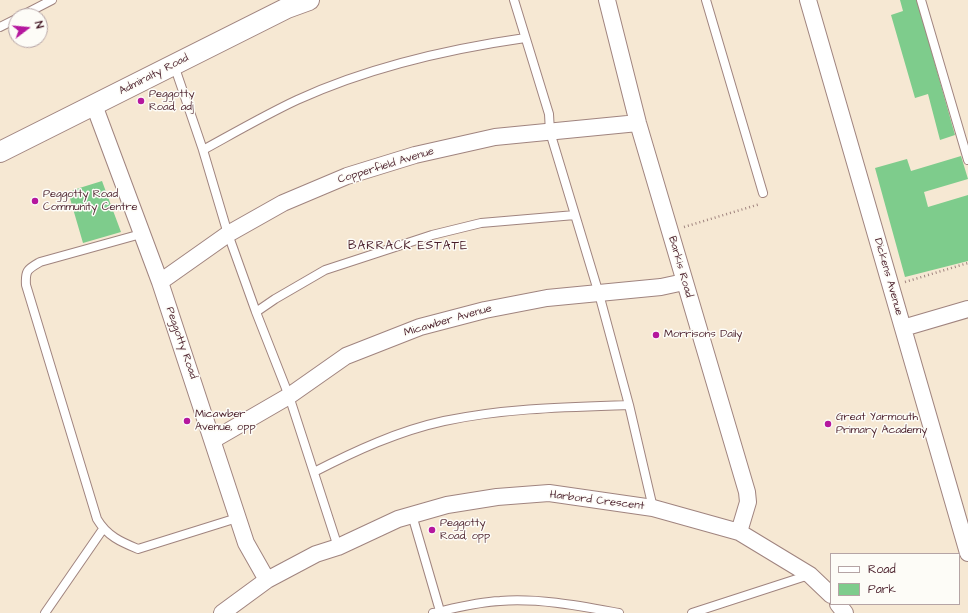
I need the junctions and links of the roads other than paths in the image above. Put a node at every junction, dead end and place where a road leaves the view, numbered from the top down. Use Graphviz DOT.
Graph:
graph roads {
  1 [pos="52,0"];
  2 [pos="309,0"];
  3 [pos="514,0"];
  4 [pos="607,0"];
  5 [pos="706,0"];
  6 [pos="808,0"];
  7 [pos="920,0"];
  8 [pos="285,4"];
  9 [pos="36,8"];
  10 [pos="525,38"];
  11 [pos="174,64"];
  12 [pos="94,105"];
  13 [pos="638,123"];
  14 [pos="550,132"];
  15 [pos="203,150"];
  16 [pos="0,152"];
  17 [pos="968,160"];
  18 [pos="762,193"];
  19 [pos="575,215"];
  20 [pos="141,234"];
  21 [pos="228,234"];
  22 [pos="160,282"];
  23 [pos="684,282"];
  24 [pos="599,294"];
  25 [pos="968,309"];
  26 [pos="256,312"];
  27 [pos="903,328"];
  28 [pos="289,396"];
  29 [pos="629,405"];
  30 [pos="214,440"];
  31 [pos="314,472"];
  32 [pos="653,508"];
  33 [pos="412,515"];
  34 [pos="237,518"];
  35 [pos="103,529"];
  36 [pos="739,532"];
  37 [pos="338,547"];
  38 [pos="968,553"];
  39 [pos="810,575"];
  40 [pos="267,580"];
  41 [pos="830,594"];
  42 [pos="839,605"];
  43 [pos="598,611"];
  44 [pos="437,612"];
  45 [pos="45,613"];
  46 [pos="222,613"];
  47 [pos="618,613"];
  48 [pos="692,613"];
  49 [pos="845,613"];
  1 -- 9 [label="lane"];
  2 -- 8 [label="street, Admiralty Road"];
  3 -- 10 [label="lane"];
  4 -- 13 [label="street, Barkis Road"];
  5 -- 18 [label="lane"];
  6 -- 27 [label="street, Dickens Avenue"];
  7 -- 17 [label="lane"];
  8 -- 11 [label="street, Admiralty Road"];
  10 -- 14 [label="lane"];
  10 -- 15 [label="lane"];
  11 -- 12 [label="street, Admiralty Road"];
  11 -- 15 [label="lane"];
  12 -- 16 [label="street, Admiralty Road"];
  12 -- 20 [label="street, Peggotty Road"];
  13 -- 14 [label="street, Copperfield Avenue"];
  13 -- 23 [label="street, Barkis Road"];
  14 -- 19 [label="lane"];
  14 -- 21 [label="street, Copperfield Avenue"];
  15 -- 21 [label="lane"];
  19 -- 24 [label="lane"];
  19 -- 26 [label="lane"];
  20 -- 22 [label="street, Peggotty Road"];
  20 -- 35 [label="lane"];
  21 -- 22 [label="street, Copperfield Avenue"];
  21 -- 26 [label="lane"];
  22 -- 30 [label="street, Peggotty Road"];
  23 -- 24 [label="street, Micawber Avenue"];
  23 -- 36 [label="street, Barkis Road"];
  24 -- 28 [label="street, Micawber Avenue"];
  24 -- 29 [label="lane"];
  25 -- 27 [label="street"];
  26 -- 28 [label="lane"];
  27 -- 38 [label="street, Dickens Avenue"];
  28 -- 30 [label="street, Micawber Avenue"];
  28 -- 31 [label="lane"];
  29 -- 31 [label="lane"];
  29 -- 32 [label="lane"];
  30 -- 34 [label="street, Peggotty Road"];
  31 -- 37 [label="lane"];
  32 -- 33 [label="street, Harbord Crescent"];
  32 -- 36 [label="street, Harbord Crescent"];
  33 -- 37 [label="street, Harbord Crescent"];
  33 -- 44 [label="lane"];
  34 -- 35 [label="lane"];
  34 -- 40 [label="street, Peggotty Road"];
  35 -- 45 [label="lane"];
  36 -- 39 [label="street, Harbord Crescent"];
  37 -- 40 [label="street, Harbord Crescent"];
  39 -- 41 [label="street, Harbord Crescent"];
  39 -- 48 [label="lane"];
  40 -- 46 [label="street, Harbord Crescent"];
  42 -- 49 [label="street"];
  43 -- 44 [label="lane"];
  43 -- 47 [label="lane"];
}
